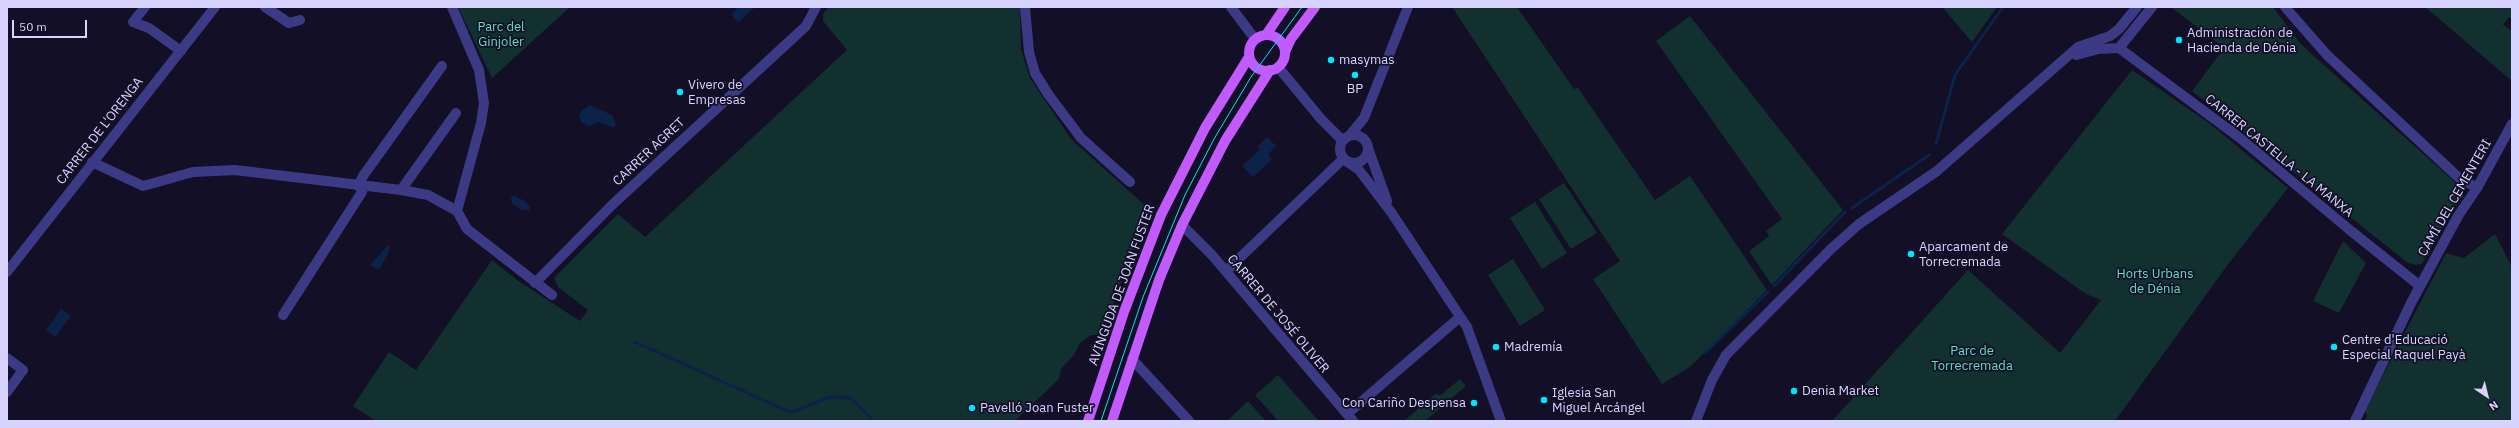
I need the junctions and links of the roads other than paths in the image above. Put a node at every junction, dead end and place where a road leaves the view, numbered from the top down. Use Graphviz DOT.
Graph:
graph roads {
  1 [pos="145,7"];
  2 [pos="215,7"];
  3 [pos="265,7"];
  4 [pos="452,7"];
  5 [pos="816,7"];
  6 [pos="1025,7"];
  7 [pos="1230,7"];
  8 [pos="1284,7"];
  9 [pos="1315,7"];
  10 [pos="1408,7"];
  11 [pos="2137,7"];
  12 [pos="2152,7"];
  13 [pos="2285,7"];
  14 [pos="300,20"];
  15 [pos="1266,34"];
  16 [pos="1255,39"];
  17 [pos="2119,48"];
  18 [pos="181,51"];
  19 [pos="1285,52"];
  20 [pos="1249,57"];
  21 [pos="2058,64"];
  22 [pos="442,66"];
  23 [pos="1274,69"];
  24 [pos="456,113"];
  25 [pos="1364,118"];
  26 [pos="2512,124"];
  27 [pos="1346,137"];
  28 [pos="1368,146"];
  29 [pos="1345,160"];
  30 [pos="92,162"];
  31 [pos="1130,182"];
  32 [pos="361,186"];
  33 [pos="2477,188"];
  34 [pos="400,190"];
  35 [pos="457,211"];
  36 [pos="1391,212"];
  37 [pos="1182,225"];
  38 [pos="7,272"];
  39 [pos="1226,272"];
  40 [pos="535,283"];
  41 [pos="2420,286"];
  42 [pos="552,295"];
  43 [pos="283,315"];
  44 [pos="1460,317"];
  45 [pos="7,358"];
  46 [pos="1132,359"];
  47 [pos="7,392"];
  48 [pos="1350,418"];
  49 [pos="1088,421"];
  50 [pos="1112,421"];
  51 [pos="1190,421"];
  52 [pos="1501,421"];
  53 [pos="1696,421"];
  54 [pos="2355,421"];
  1 -- 18 [label="street"];
  2 -- 18 [label="street, CARRER DE L'ORENGA"];
  3 -- 14 [label="street"];
  4 -- 35 [label="street"];
  5 -- 40 [label="street, CARRER AGRET"];
  6 -- 31 [label="street"];
  7 -- 16 [label="street"];
  8 -- 15 [label="main road"];
  9 -- 19 [label="main road"];
  10 -- 25 [label="street"];
  11 -- 21 [label="street"];
  12 -- 17 [label="street"];
  13 -- 33 [label="street"];
  15 -- 16 [label="main road"];
  15 -- 19 [label="main road"];
  16 -- 20 [label="main road"];
  17 -- 21 [label="street"];
  17 -- 41 [label="street, CARRER CASTELLA - LA MANXA"];
  18 -- 30 [label="street, CARRER DE L'ORENGA"];
  19 -- 23 [label="main road"];
  20 -- 23 [label="main road"];
  20 -- 49 [label="main road, AVINGUDA DE JOAN FUSTER"];
  21 -- 53 [label="street"];
  22 -- 32 [label="street"];
  23 -- 27 [label="street"];
  23 -- 37 [label="main road"];
  24 -- 34 [label="street"];
  25 -- 27 [label="street"];
  25 -- 28 [label="street"];
  26 -- 33 [label="street, CAMÍ DEL CEMENTERI"];
  27 -- 28 [label="street"];
  27 -- 29 [label="street"];
  28 -- 29 [label="street"];
  28 -- 36 [label="street"];
  29 -- 36 [label="street"];
  29 -- 39 [label="street"];
  30 -- 32 [label="street"];
  30 -- 38 [label="street, CARRER DE L'ORENGA"];
  32 -- 34 [label="street"];
  32 -- 43 [label="street"];
  33 -- 41 [label="street, CAMÍ DEL CEMENTERI"];
  34 -- 35 [label="street"];
  35 -- 40 [label="street"];
  36 -- 44 [label="street"];
  37 -- 39 [label="street, CARRER DE JOSÉ OLIVER"];
  37 -- 46 [label="main road"];
  39 -- 48 [label="street, CARRER DE JOSÉ OLIVER"];
  40 -- 42 [label="street"];
  41 -- 54 [label="street, CAMÍ DEL CEMENTERI"];
  44 -- 48 [label="street"];
  44 -- 52 [label="street"];
  45 -- 47 [label="street"];
  46 -- 50 [label="main road"];
  46 -- 51 [label="street"];
}
